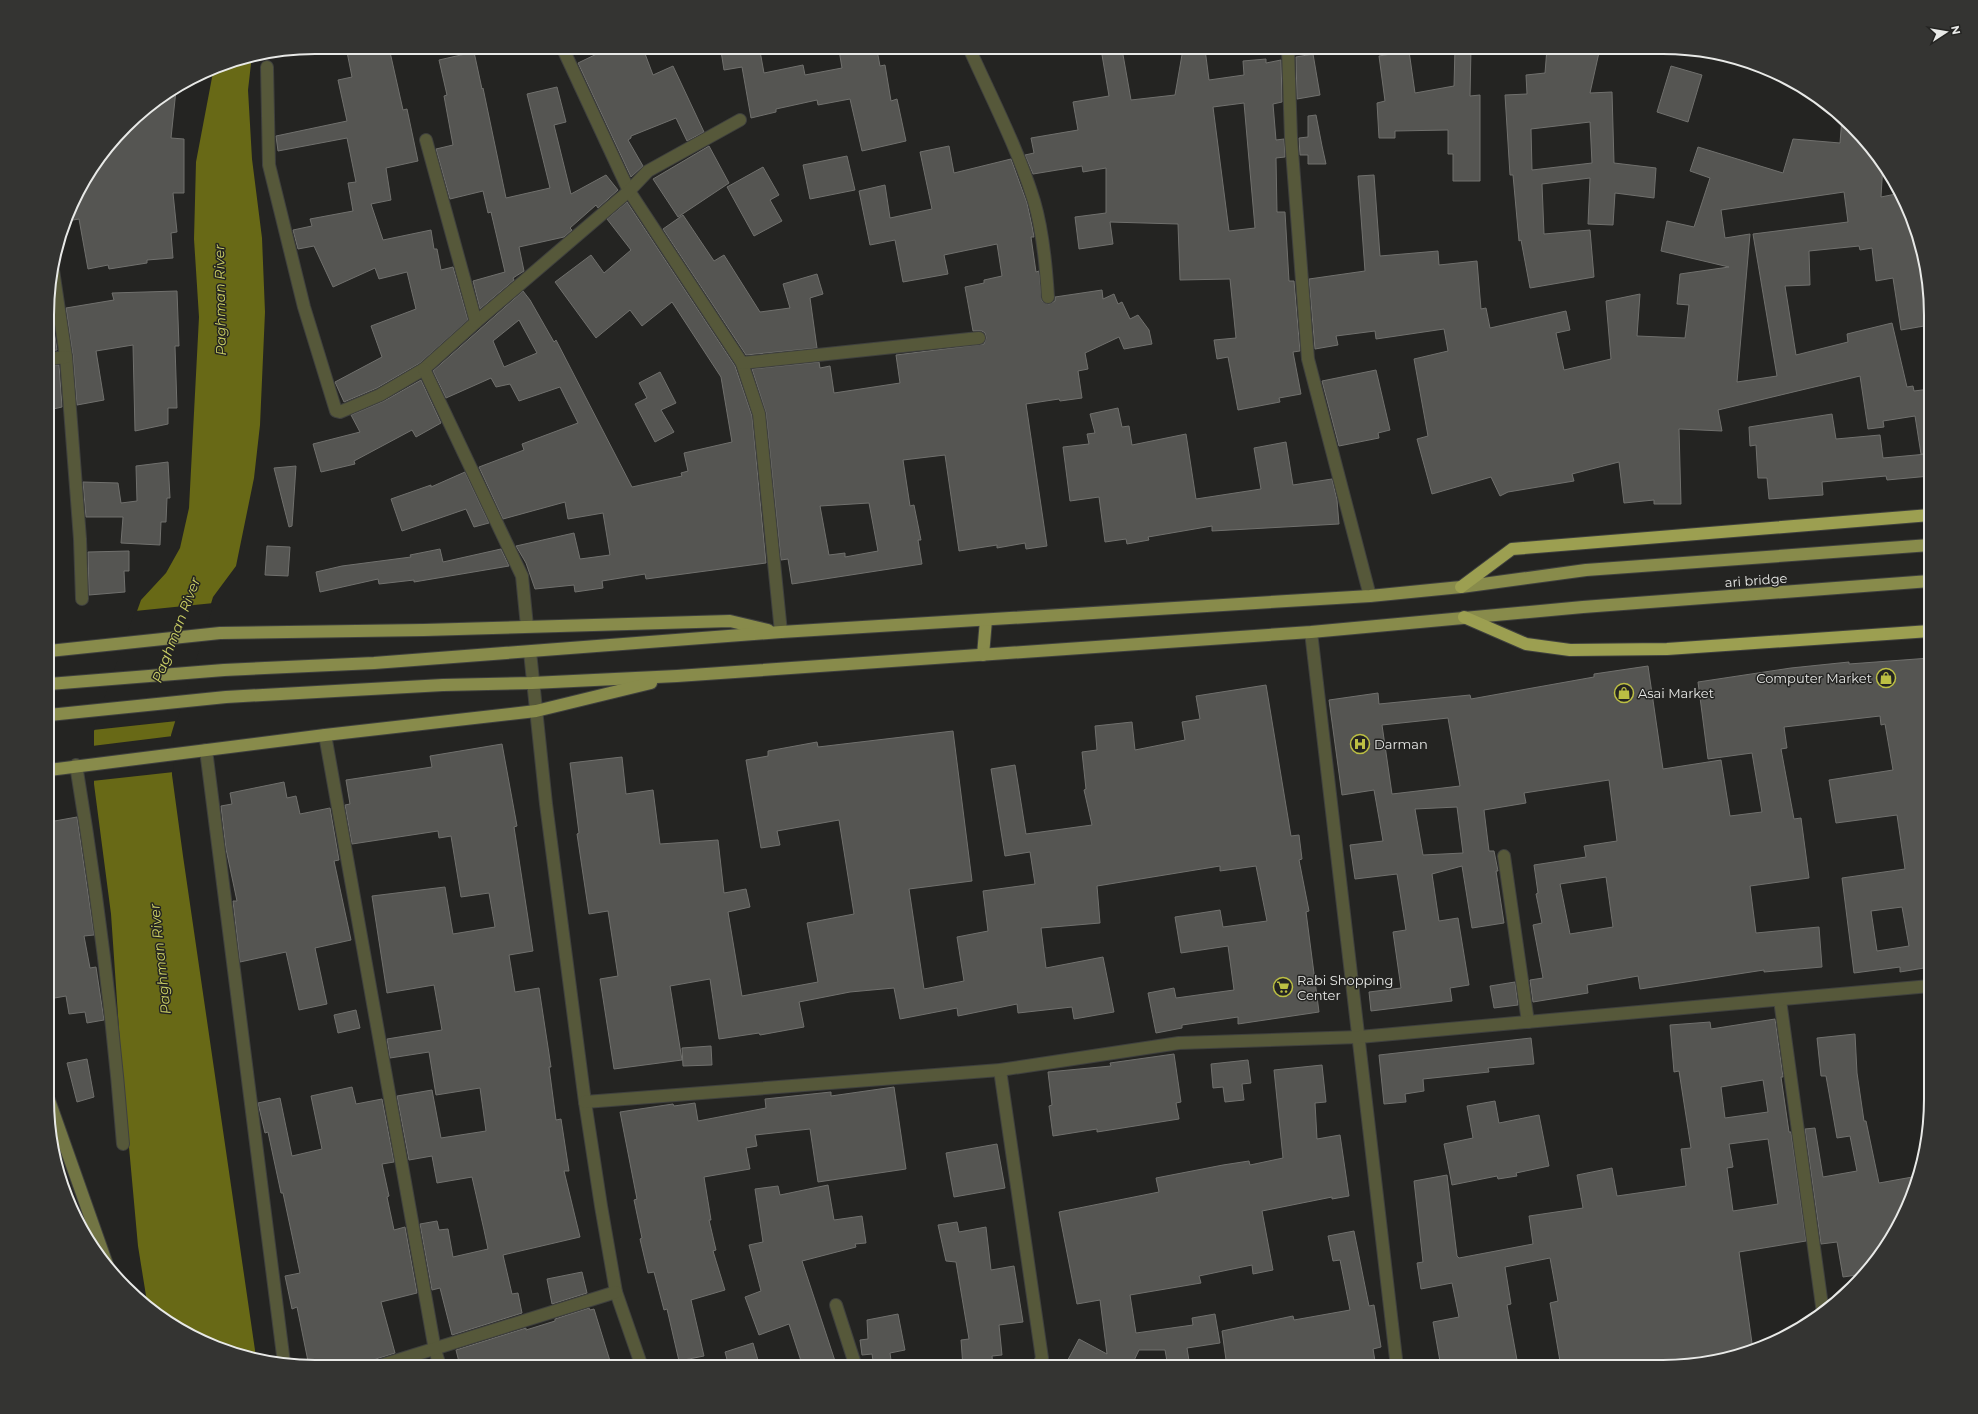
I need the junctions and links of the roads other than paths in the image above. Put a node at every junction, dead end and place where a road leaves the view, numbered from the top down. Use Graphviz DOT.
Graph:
graph roads {
  1 [pos="565,54"];
  2 [pos="972,54"];
  3 [pos="1288,54"];
  4 [pos="267,67"];
  5 [pos="740,120"];
  6 [pos="426,140"];
  7 [pos="629,191"];
  8 [pos="56,288"];
  9 [pos="1048,297"];
  10 [pos="476,322"];
  11 [pos="979,338"];
  12 [pos="66,357"];
  13 [pos="54,359"];
  14 [pos="742,363"];
  15 [pos="424,369"];
  16 [pos="1924,515"];
  17 [pos="1924,545"];
  18 [pos="1924,581"];
  19 [pos="1461,587"];
  20 [pos="1370,596"];
  21 [pos="82,599"];
  22 [pos="1464,617"];
  23 [pos="986,620"];
  24 [pos="527,626"];
  25 [pos="1924,631"];
  26 [pos="781,632"];
  27 [pos="1311,632"];
  28 [pos="54,650"];
  29 [pos="530,652"];
  30 [pos="983,655"];
  31 [pos="677,676"];
  32 [pos="532,683"];
  33 [pos="54,684"];
  34 [pos="536,711"];
  35 [pos="54,714"];
  36 [pos="325,735"];
  37 [pos="206,750"];
  38 [pos="76,766"];
  39 [pos="54,769"];
  40 [pos="1504,856"];
  41 [pos="1924,987"];
  42 [pos="1780,1000"];
  43 [pos="1528,1022"];
  44 [pos="1358,1037"];
  45 [pos="1000,1070"];
  46 [pos="585,1102"];
  47 [pos="55,1117"];
  48 [pos="123,1144"];
  49 [pos="102,1249"];
  50 [pos="616,1292"];
  51 [pos="836,1305"];
  52 [pos="1822,1306"];
  53 [pos="435,1350"];
  54 [pos="283,1358"];
  55 [pos="400,1360"];
  56 [pos="438,1360"];
  57 [pos="640,1360"];
  58 [pos="854,1360"];
  59 [pos="1041,1360"];
  60 [pos="1396,1360"];
  1 -- 7 [label="street"];
  2 -- 9 [label="street"];
  3 -- 20 [label="street"];
  4 -- 15 [label="street"];
  5 -- 7 [label="street"];
  6 -- 10 [label="street"];
  7 -- 10 [label="street"];
  7 -- 14 [label="street"];
  8 -- 12 [label="street"];
  10 -- 15 [label="street"];
  11 -- 14 [label="street"];
  12 -- 13 [label="street"];
  12 -- 21 [label="street"];
  14 -- 26 [label="street"];
  15 -- 24 [label="street"];
  16 -- 19 [label="highway"];
  17 -- 19 [label="main road"];
  18 -- 22 [label="main road, ari bridge"];
  19 -- 20 [label="main road"];
  20 -- 23 [label="main road"];
  22 -- 25 [label="highway"];
  22 -- 27 [label="main road, ari bridge"];
  23 -- 26 [label="main road"];
  23 -- 30 [label="main road"];
  24 -- 26 [label="main road"];
  24 -- 28 [label="main road"];
  26 -- 29 [label="main road"];
  27 -- 30 [label="main road, ari bridge"];
  27 -- 44 [label="street"];
  29 -- 32 [label="street"];
  29 -- 33 [label="main road"];
  30 -- 31 [label="main road, ari bridge"];
  31 -- 32 [label="main road"];
  31 -- 34 [label="main road"];
  32 -- 34 [label="street"];
  32 -- 35 [label="main road"];
  34 -- 36 [label="main road"];
  34 -- 46 [label="street"];
  36 -- 37 [label="main road"];
  36 -- 53 [label="street"];
  37 -- 38 [label="main road"];
  37 -- 54 [label="street"];
  38 -- 39 [label="main road"];
  38 -- 48 [label="street"];
  40 -- 43 [label="street"];
  41 -- 42 [label="street"];
  42 -- 43 [label="street"];
  42 -- 52 [label="street"];
  43 -- 44 [label="street"];
  44 -- 45 [label="street"];
  44 -- 60 [label="street"];
  45 -- 46 [label="street"];
  45 -- 59 [label="street"];
  46 -- 50 [label="street"];
  47 -- 49 [label="main road"];
  50 -- 53 [label="street"];
  50 -- 57 [label="street"];
  51 -- 58 [label="street"];
  53 -- 55 [label="street"];
  53 -- 56 [label="street"];
}
